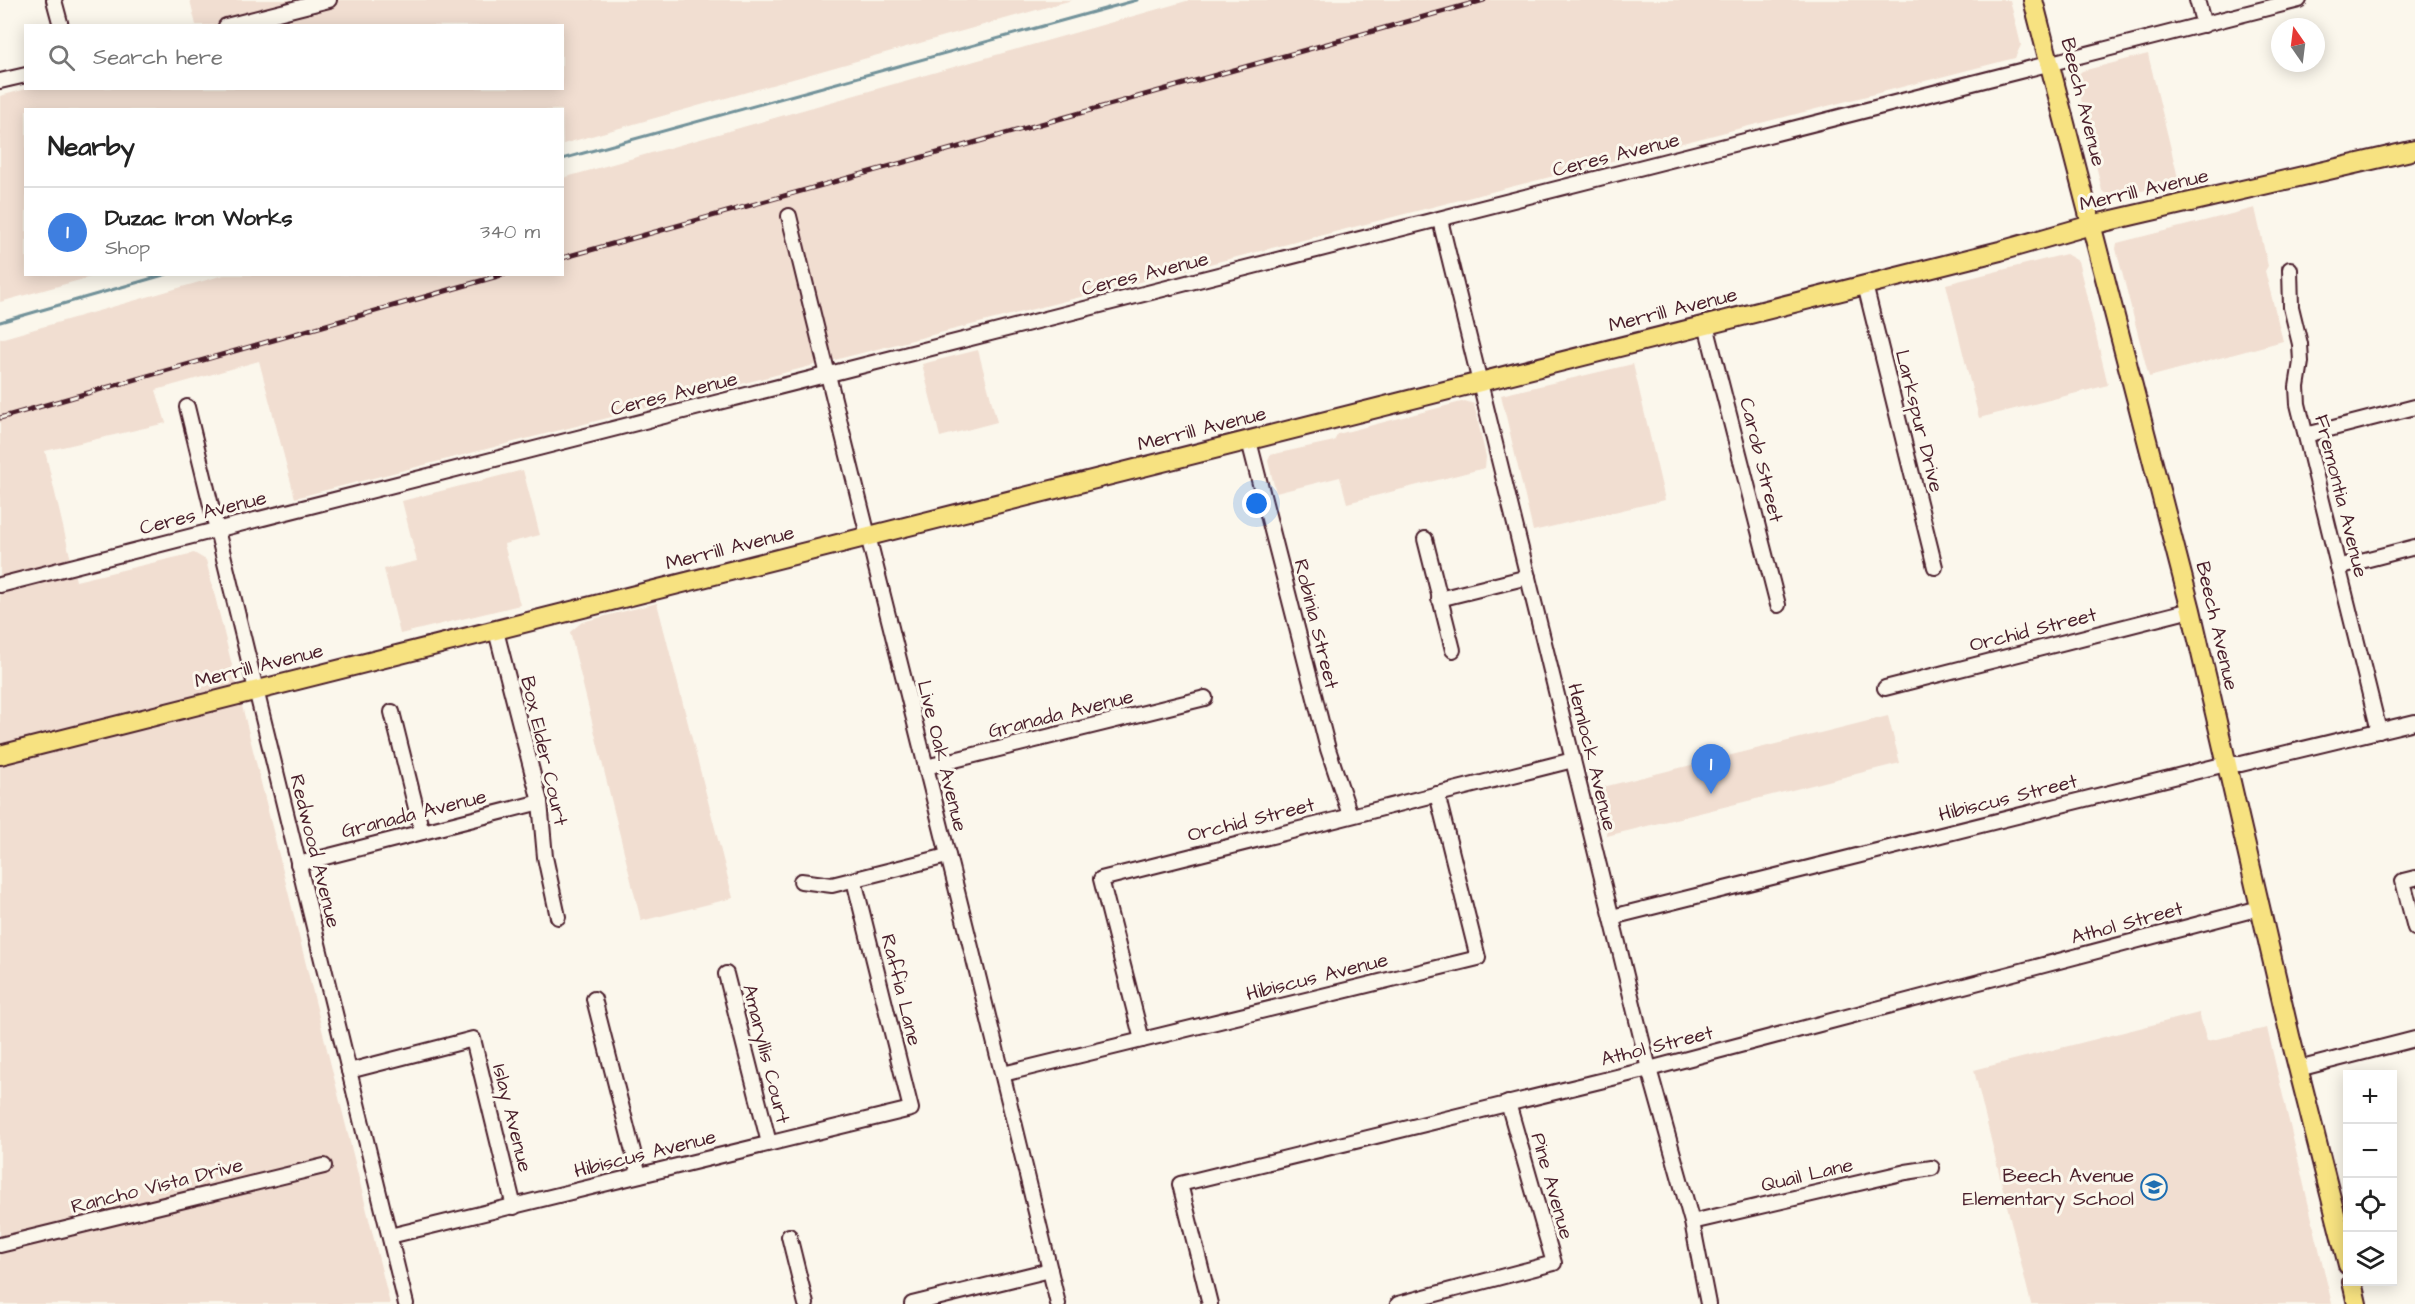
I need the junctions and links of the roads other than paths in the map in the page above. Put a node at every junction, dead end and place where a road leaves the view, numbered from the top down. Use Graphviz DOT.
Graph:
graph roads {
  1 [pos="54,0"];
  2 [pos="329,0"];
  3 [pos="2033,0"];
  4 [pos="2197,0"];
  5 [pos="2292,1"];
  6 [pos="60,24"];
  7 [pos="234,24"];
  8 [pos="2204,26"];
  9 [pos="2051,65"];
  10 [pos="24,75"];
  11 [pos="0,81"];
  12 [pos="2415,150"];
  13 [pos="789,216"];
  14 [pos="1440,220"];
  15 [pos="2091,225"];
  16 [pos="2290,269"];
  17 [pos="1865,285"];
  18 [pos="1706,325"];
  19 [pos="827,375"];
  20 [pos="1480,382"];
  21 [pos="187,407"];
  22 [pos="2415,407"];
  23 [pos="2306,435"];
  24 [pos="1249,441"];
  25 [pos="217,530"];
  26 [pos="866,536"];
  27 [pos="1425,539"];
  28 [pos="2415,548"];
  29 [pos="1935,567"];
  30 [pos="2338,567"];
  31 [pos="1528,577"];
  32 [pos="0,585"];
  33 [pos="1439,599"];
  34 [pos="1778,605"];
  35 [pos="2191,610"];
  36 [pos="496,631"];
  37 [pos="1453,650"];
  38 [pos="1885,688"];
  39 [pos="255,690"];
  40 [pos="1205,698"];
  41 [pos="392,712"];
  42 [pos="2415,722"];
  43 [pos="2379,731"];
  44 [pos="0,755"];
  45 [pos="1573,760"];
  46 [pos="2226,764"];
  47 [pos="926,767"];
  48 [pos="1437,794"];
  49 [pos="540,802"];
  50 [pos="1350,815"];
  51 [pos="422,832"];
  52 [pos="947,856"];
  53 [pos="298,864"];
  54 [pos="2415,878"];
  55 [pos="854,880"];
  56 [pos="801,881"];
  57 [pos="2260,908"];
  58 [pos="558,916"];
  59 [pos="1612,917"];
  60 [pos="2415,928"];
  61 [pos="726,974"];
  62 [pos="594,999"];
  63 [pos="2415,1039"];
  64 [pos="1142,1040"];
  65 [pos="1649,1069"];
  66 [pos="2298,1069"];
  67 [pos="349,1071"];
  68 [pos="1002,1074"];
  69 [pos="1508,1103"];
  70 [pos="911,1109"];
  71 [pos="769,1143"];
  72 [pos="324,1166"];
  73 [pos="1932,1168"];
  74 [pos="639,1175"];
  75 [pos="514,1207"];
  76 [pos="1692,1222"];
  77 [pos="390,1236"];
  78 [pos="789,1236"];
  79 [pos="0,1245"];
  80 [pos="2343,1245"];
  81 [pos="1050,1270"];
  82 [pos="2353,1286"];
  83 [pos="406,1304"];
  84 [pos="806,1304"];
  85 [pos="912,1304"];
  86 [pos="1058,1304"];
  87 [pos="1210,1304"];
  88 [pos="1398,1304"];
  89 [pos="1708,1304"];
  90 [pos="2357,1304"];
  1 -- 6 [label="street"];
  2 -- 7 [label="street"];
  3 -- 9 [label="main road, Beech Avenue"];
  4 -- 8 [label="street"];
  5 -- 8 [label="street, Ceres Avenue"];
  8 -- 9 [label="street, Ceres Avenue"];
  9 -- 14 [label="street, Ceres Avenue"];
  9 -- 15 [label="main road, Beech Avenue"];
  10 -- 11 [label="street"];
  12 -- 15 [label="main road, Merrill Avenue"];
  13 -- 19 [label="street, Live Oak Avenue"];
  14 -- 19 [label="street, Ceres Avenue"];
  14 -- 20 [label="street, Hemlock Avenue"];
  15 -- 17 [label="main road, Merrill Avenue"];
  15 -- 35 [label="main road, Beech Avenue"];
  16 -- 23 [label="street, Fremontia Avenue"];
  17 -- 18 [label="main road, Merrill Avenue"];
  17 -- 29 [label="street, Larkspur Drive"];
  18 -- 20 [label="main road, Merrill Avenue"];
  18 -- 34 [label="street, Carob Street"];
  19 -- 25 [label="street, Ceres Avenue"];
  19 -- 26 [label="street, Live Oak Avenue"];
  20 -- 24 [label="main road, Merrill Avenue"];
  20 -- 31 [label="street, Hemlock Avenue"];
  21 -- 25 [label="street, Redwood Avenue"];
  22 -- 23 [label="street"];
  23 -- 30 [label="street, Fremontia Avenue"];
  24 -- 26 [label="main road, Merrill Avenue"];
  24 -- 50 [label="street, Robinia Street"];
  25 -- 32 [label="street, Ceres Avenue"];
  25 -- 39 [label="street, Redwood Avenue"];
  26 -- 36 [label="main road, Merrill Avenue"];
  26 -- 47 [label="street, Live Oak Avenue"];
  27 -- 33 [label="street"];
  28 -- 30 [label="street"];
  30 -- 43 [label="street, Fremontia Avenue"];
  31 -- 33 [label="street"];
  31 -- 45 [label="street, Hemlock Avenue"];
  33 -- 37 [label="street"];
  35 -- 38 [label="street, Orchid Street"];
  35 -- 46 [label="main road, Beech Avenue"];
  36 -- 39 [label="main road, Merrill Avenue"];
  36 -- 49 [label="street, Box Elder Court"];
  39 -- 44 [label="main road, Merrill Avenue"];
  39 -- 53 [label="street, Redwood Avenue"];
  40 -- 47 [label="street, Granada Avenue"];
  41 -- 51 [label="street"];
  42 -- 43 [label="street, Hibiscus Street"];
  43 -- 46 [label="street, Hibiscus Street"];
  45 -- 48 [label="street, Orchid Street"];
  45 -- 59 [label="street, Hemlock Avenue"];
  46 -- 57 [label="main road, Beech Avenue"];
  46 -- 59 [label="street, Hibiscus Street"];
  47 -- 52 [label="street, Live Oak Avenue"];
  48 -- 50 [label="street, Orchid Street"];
  48 -- 64 [label="street, Hibiscus Avenue"];
  49 -- 51 [label="street, Granada Avenue"];
  49 -- 58 [label="street, Box Elder Court"];
  50 -- 64 [label="street, Orchid Street"];
  51 -- 53 [label="street, Granada Avenue"];
  52 -- 55 [label="street"];
  52 -- 68 [label="street, Live Oak Avenue"];
  53 -- 67 [label="street, Redwood Avenue"];
  54 -- 60 [label="street"];
  55 -- 56 [label="street"];
  55 -- 70 [label="street, Raffia Lane"];
  57 -- 65 [label="street, Athol Street"];
  57 -- 66 [label="main road, Beech Avenue"];
  59 -- 65 [label="street, Hemlock Avenue"];
  61 -- 71 [label="street, Amaryllis Court"];
  62 -- 74 [label="street"];
  63 -- 66 [label="street"];
  64 -- 68 [label="street, Hibiscus Avenue"];
  65 -- 69 [label="street, Athol Street"];
  65 -- 76 [label="street, Hemlock Avenue"];
  66 -- 80 [label="main road, Beech Avenue"];
  67 -- 75 [label="street, Islay Avenue"];
  67 -- 77 [label="street, Redwood Avenue"];
  68 -- 81 [label="street, Live Oak Avenue"];
  69 -- 87 [label="street, Athol Street"];
  69 -- 88 [label="street, Pine Avenue"];
  70 -- 71 [label="street, Hibiscus Avenue"];
  71 -- 74 [label="street, Hibiscus Avenue"];
  72 -- 79 [label="street, Rancho Vista Drive"];
  73 -- 76 [label="street, Quail Lane"];
  74 -- 75 [label="street, Hibiscus Avenue"];
  75 -- 77 [label="street, Hibiscus Avenue"];
  76 -- 89 [label="street, Hemlock Avenue"];
  77 -- 83 [label="street, Redwood Avenue"];
  78 -- 84 [label="street"];
  81 -- 85 [label="street"];
  81 -- 86 [label="street, Live Oak Avenue"];
  82 -- 90 [label="main road"];
}
